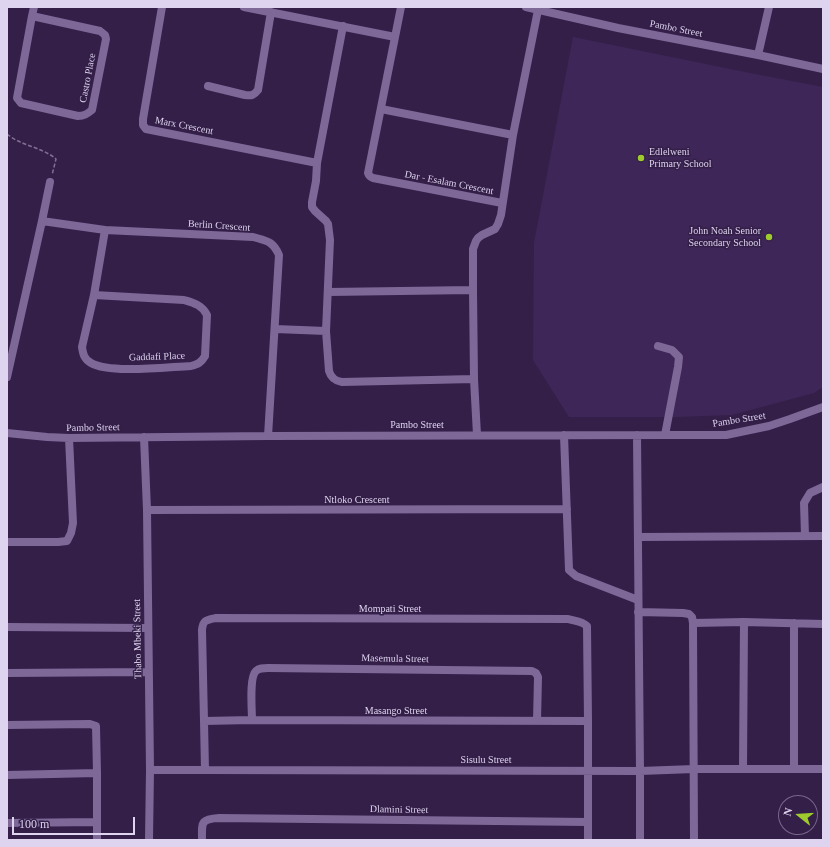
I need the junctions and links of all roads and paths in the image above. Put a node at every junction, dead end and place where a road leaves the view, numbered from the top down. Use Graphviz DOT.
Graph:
graph roads {
  1 [pos="34,7"];
  2 [pos="162,7"];
  3 [pos="244,7"];
  4 [pos="401,7"];
  5 [pos="526,7"];
  6 [pos="769,7"];
  7 [pos="538,10"];
  8 [pos="271,12"];
  9 [pos="32,16"];
  10 [pos="343,26"];
  11 [pos="395,37"];
  12 [pos="758,55"];
  13 [pos="823,69"];
  14 [pos="208,86"];
  15 [pos="381,109"];
  16 [pos="7,134"];
  17 [pos="513,135"];
  18 [pos="317,163"];
  19 [pos="50,182"];
  20 [pos="502,203"];
  21 [pos="42,221"];
  22 [pos="105,230"];
  23 [pos="473,290"];
  24 [pos="328,292"];
  25 [pos="94,295"];
  26 [pos="274,329"];
  27 [pos="326,331"];
  28 [pos="658,346"];
  29 [pos="9,358"];
  30 [pos="7,377"];
  31 [pos="474,380"];
  32 [pos="823,407"];
  33 [pos="7,433"];
  34 [pos="477,435"];
  35 [pos="564,435"];
  36 [pos="637,435"];
  37 [pos="664,435"];
  38 [pos="268,436"];
  39 [pos="144,437"];
  40 [pos="70,438"];
  41 [pos="823,487"];
  42 [pos="567,509"];
  43 [pos="147,510"];
  44 [pos="805,536"];
  45 [pos="823,536"];
  46 [pos="638,537"];
  47 [pos="7,542"];
  48 [pos="638,600"];
  49 [pos="638,612"];
  50 [pos="744,622"];
  51 [pos="693,623"];
  52 [pos="794,623"];
  53 [pos="823,624"];
  54 [pos="7,627"];
  55 [pos="147,628"];
  56 [pos="148,672"];
  57 [pos="7,673"];
  58 [pos="252,720"];
  59 [pos="204,721"];
  60 [pos="537,721"];
  61 [pos="588,721"];
  62 [pos="7,725"];
  63 [pos="743,769"];
  64 [pos="794,769"];
  65 [pos="823,769"];
  66 [pos="150,770"];
  67 [pos="205,770"];
  68 [pos="588,770"];
  69 [pos="694,770"];
  70 [pos="640,771"];
  71 [pos="97,773"];
  72 [pos="7,775"];
  73 [pos="96,822"];
  74 [pos="588,822"];
  75 [pos="7,823"];
  76 [pos="97,840"];
  77 [pos="149,840"];
  78 [pos="202,840"];
  79 [pos="588,840"];
  80 [pos="640,840"];
  81 [pos="694,840"];
  1 -- 9 [label="street, Castro Place"];
  2 -- 18 [label="street, Marx Crescent"];
  3 -- 8 [label="street"];
  4 -- 11 [label="street, Dar - Esalam Crescent"];
  5 -- 7 [label="street, Pambo Street"];
  6 -- 12 [label="street"];
  7 -- 12 [label="street, Pambo Street"];
  7 -- 17 [label="street, Dar - Esalam Crescent"];
  8 -- 10 [label="street"];
  8 -- 14 [label="street"];
  9 -- 9 [label="street, Castro Place"];
  10 -- 11 [label="street"];
  10 -- 18 [label="street"];
  11 -- 15 [label="street, Dar - Esalam Crescent"];
  12 -- 13 [label="street, Pambo Street"];
  15 -- 17 [label="street"];
  15 -- 20 [label="street, Dar - Esalam Crescent"];
  16 -- 19 [label="path"];
  17 -- 20 [label="street, Dar - Esalam Crescent"];
  18 -- 24 [label="street"];
  19 -- 21 [label="street"];
  20 -- 23 [label="street"];
  21 -- 22 [label="street, Berlin Crescent"];
  21 -- 29 [label="street"];
  22 -- 25 [label="street, Gaddafi Place"];
  22 -- 26 [label="street, Berlin Crescent"];
  23 -- 24 [label="street"];
  23 -- 31 [label="street"];
  24 -- 27 [label="street"];
  25 -- 25 [label="street, Gaddafi Place"];
  26 -- 27 [label="street"];
  26 -- 38 [label="street, Berlin Crescent"];
  27 -- 31 [label="street"];
  28 -- 37 [label="street"];
  29 -- 30 [label="street"];
  31 -- 34 [label="street"];
  32 -- 37 [label="street, Pambo Street"];
  33 -- 40 [label="street, Pambo Street"];
  34 -- 35 [label="street, Pambo Street"];
  34 -- 38 [label="street, Pambo Street"];
  35 -- 36 [label="street, Pambo Street"];
  35 -- 42 [label="street"];
  36 -- 37 [label="street, Pambo Street"];
  36 -- 46 [label="street"];
  38 -- 39 [label="street, Pambo Street"];
  39 -- 40 [label="street, Pambo Street"];
  39 -- 43 [label="street, Thabo Mbeki Street"];
  40 -- 47 [label="street"];
  41 -- 44 [label="street"];
  42 -- 43 [label="street, Ntloko Crescent"];
  42 -- 48 [label="street"];
  43 -- 55 [label="street, Thabo Mbeki Street"];
  44 -- 45 [label="street"];
  44 -- 46 [label="street"];
  46 -- 48 [label="street"];
  48 -- 49 [label="street"];
  49 -- 51 [label="street"];
  49 -- 70 [label="street"];
  50 -- 51 [label="street"];
  50 -- 52 [label="street"];
  50 -- 63 [label="street"];
  51 -- 69 [label="street"];
  52 -- 53 [label="street"];
  52 -- 64 [label="street"];
  54 -- 55 [label="street"];
  55 -- 56 [label="street, Thabo Mbeki Street"];
  56 -- 57 [label="street"];
  56 -- 66 [label="street, Thabo Mbeki Street"];
  58 -- 59 [label="street, Masango Street"];
  58 -- 60 [label="street, Masango Street"];
  58 -- 60 [label="street, Masemula Street"];
  59 -- 61 [label="street, Mompati Street"];
  59 -- 67 [label="street"];
  60 -- 61 [label="street, Masango Street"];
  61 -- 68 [label="street"];
  62 -- 71 [label="street"];
  63 -- 64 [label="street, Sisulu Street"];
  63 -- 69 [label="street, Sisulu Street"];
  64 -- 65 [label="street, Sisulu Street"];
  66 -- 67 [label="street, Sisulu Street"];
  66 -- 77 [label="street, Thabo Mbeki Street"];
  67 -- 68 [label="street, Sisulu Street"];
  68 -- 70 [label="street, Sisulu Street"];
  68 -- 74 [label="street"];
  69 -- 70 [label="street, Sisulu Street"];
  69 -- 81 [label="street"];
  70 -- 80 [label="street"];
  71 -- 72 [label="street"];
  71 -- 73 [label="street"];
  73 -- 75 [label="street"];
  73 -- 76 [label="street"];
  74 -- 78 [label="street, Dlamini Street"];
  74 -- 79 [label="street"];
}
